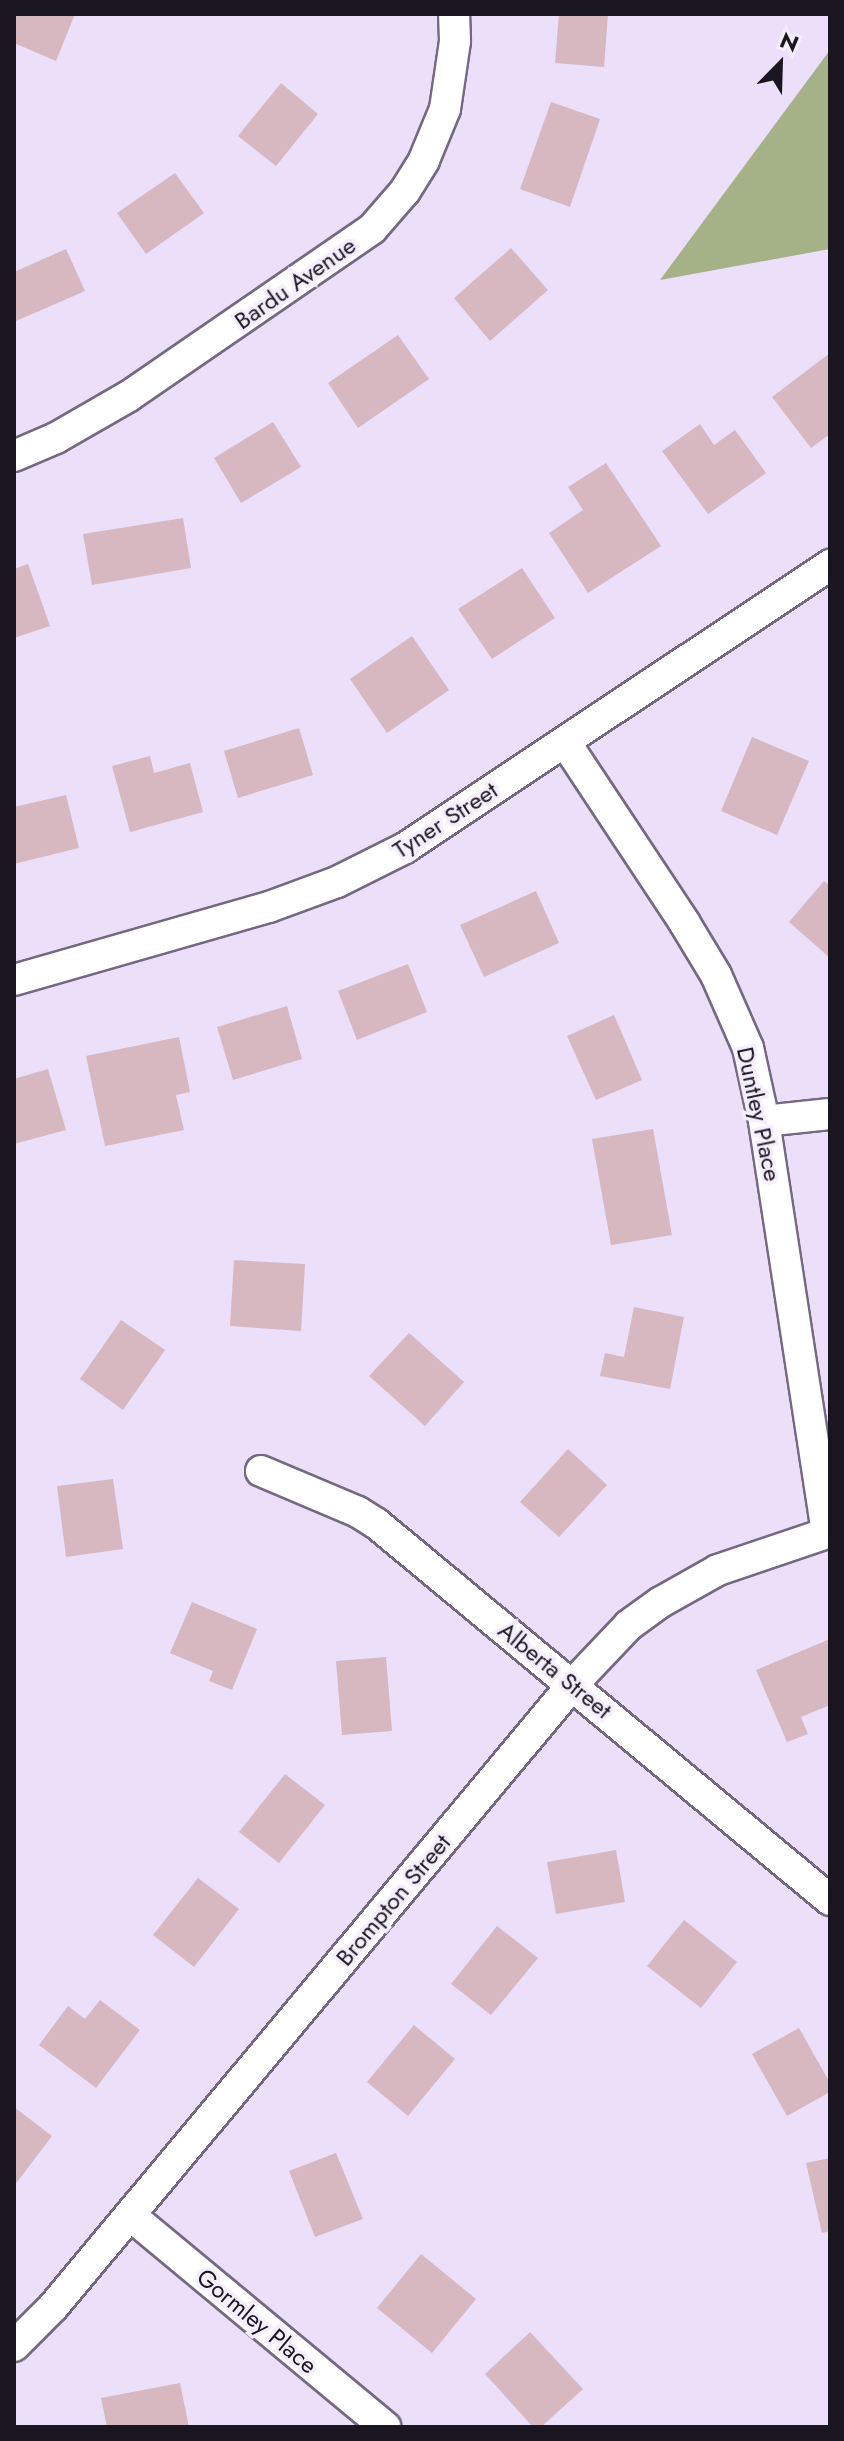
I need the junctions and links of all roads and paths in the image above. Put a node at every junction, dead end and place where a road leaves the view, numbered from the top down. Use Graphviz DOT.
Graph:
graph roads {
  1 [pos="454,14"];
  2 [pos="14,456"];
  3 [pos="830,565"];
  4 [pos="565,742"];
  5 [pos="14,980"];
  6 [pos="830,1114"];
  7 [pos="764,1121"];
  8 [pos="261,1471"];
  9 [pos="828,1532"];
  10 [pos="573,1684"];
  11 [pos="830,1900"];
  12 [pos="130,2215"];
  13 [pos="14,2346"];
  14 [pos="385,2427"];
  1 -- 2 [label="street, Bardu Avenue"];
  3 -- 4 [label="street, Tyner Street"];
  4 -- 5 [label="street, Tyner Street"];
  4 -- 7 [label="street, Duntley Place"];
  6 -- 7 [label="street"];
  7 -- 9 [label="street, Duntley Place"];
  8 -- 10 [label="street, Alberta Street"];
  9 -- 10 [label="street, Brompton Street"];
  10 -- 11 [label="street, Alberta Street"];
  10 -- 12 [label="street, Brompton Street"];
  12 -- 13 [label="street, Brompton Street"];
  12 -- 14 [label="street, Gormley Place"];
}
